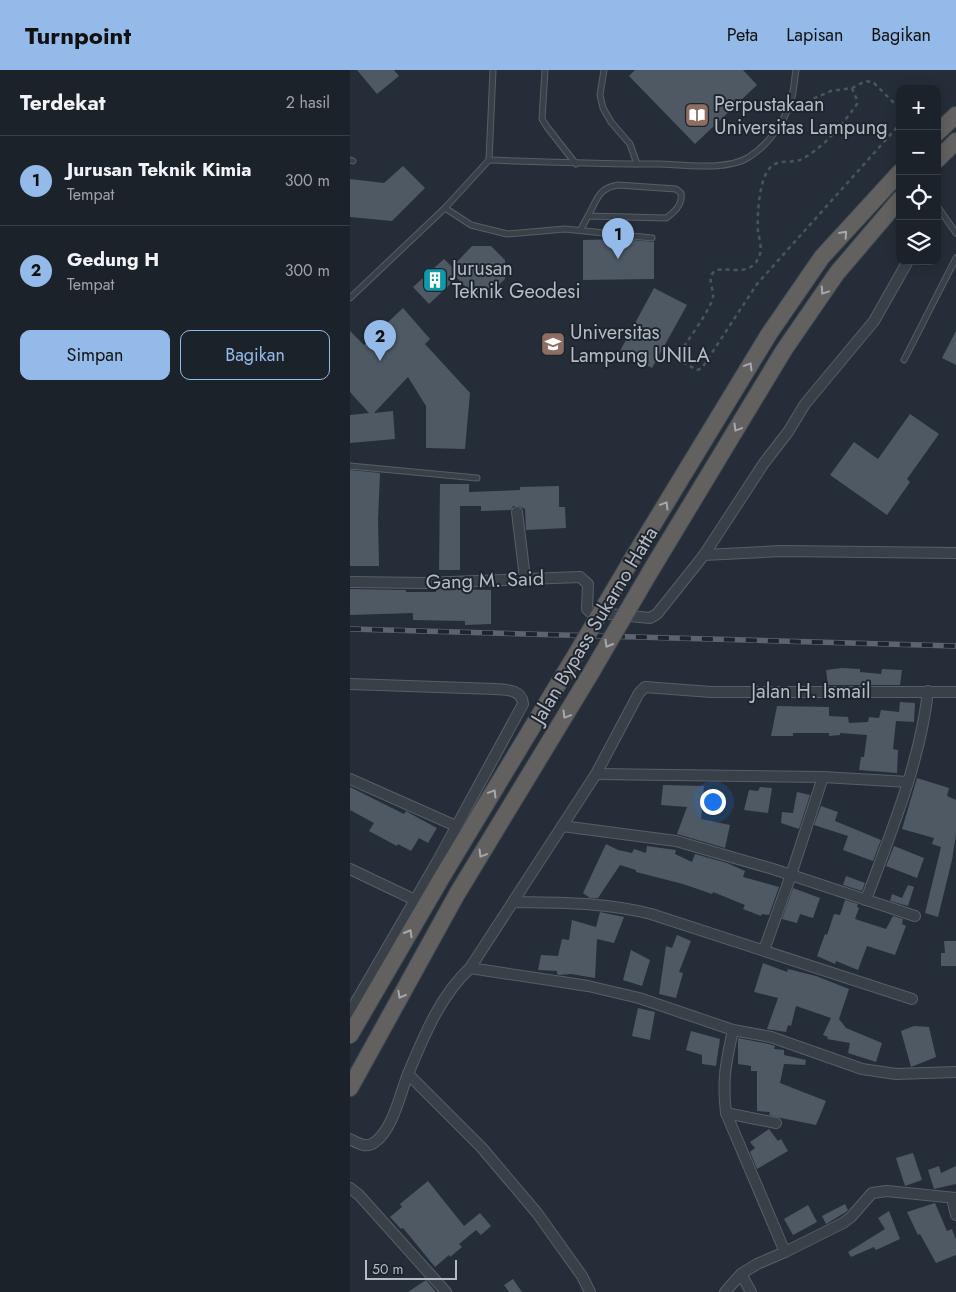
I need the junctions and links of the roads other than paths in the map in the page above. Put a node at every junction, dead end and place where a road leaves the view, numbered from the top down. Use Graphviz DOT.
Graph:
graph roads {
  1 [pos="492,70"];
  2 [pos="545,70"];
  3 [pos="604,70"];
  4 [pos="796,70"];
  5 [pos="956,114"];
  6 [pos="940,130"];
  7 [pos="956,141"];
  8 [pos="941,156"];
  9 [pos="489,160"];
  10 [pos="576,164"];
  11 [pos="637,164"];
  12 [pos="897,175"];
  13 [pos="896,204"];
  14 [pos="445,208"];
  15 [pos="941,212"];
  16 [pos="588,216"];
  17 [pos="581,229"];
  18 [pos="956,233"];
  19 [pos="652,238"];
  20 [pos="956,258"];
  21 [pos="906,265"];
  22 [pos="350,298"];
  23 [pos="904,360"];
  24 [pos="350,466"];
  25 [pos="478,478"];
  26 [pos="517,512"];
  27 [pos="956,553"];
  28 [pos="704,555"];
  29 [pos="525,578"];
  30 [pos="350,582"];
  31 [pos="350,684"];
  32 [pos="928,691"];
  33 [pos="956,692"];
  34 [pos="596,774"];
  35 [pos="823,777"];
  36 [pos="350,779"];
  37 [pos="908,782"];
  38 [pos="456,826"];
  39 [pos="562,826"];
  40 [pos="351,871"];
  41 [pos="791,875"];
  42 [pos="415,900"];
  43 [pos="866,900"];
  44 [pos="513,902"];
  45 [pos="915,916"];
  46 [pos="764,950"];
  47 [pos="470,968"];
  48 [pos="912,999"];
  49 [pos="350,1012"];
  50 [pos="733,1030"];
  51 [pos="350,1035"];
  52 [pos="956,1072"];
  53 [pos="408,1074"];
  54 [pos="350,1088"];
  55 [pos="726,1113"];
  56 [pos="776,1123"];
  57 [pos="350,1139"];
  58 [pos="350,1188"];
  59 [pos="954,1198"];
  60 [pos="956,1215"];
  61 [pos="785,1252"];
  62 [pos="740,1274"];
  63 [pos="446,1292"];
  64 [pos="590,1292"];
  65 [pos="725,1292"];
  66 [pos="751,1292"];
  1 -- 9 [label="lane"];
  2 -- 10 [label="lane"];
  3 -- 11 [label="lane"];
  4 -- 11 [label="lane"];
  5 -- 6 [label="highway"];
  7 -- 8 [label="highway"];
  9 -- 10 [label="lane"];
  9 -- 14 [label="lane"];
  10 -- 11 [label="lane"];
  51 -- 12 [label="highway, Jalan Bypass Sukarno Hatta, one-way, bridge"];
  13 -- 54 [label="highway, Jalan Bypass Sukarno Hatta, one-way, bridge"];
  14 -- 17 [label="lane"];
  14 -- 22 [label="lane"];
  15 -- 18 [label="lane"];
  16 -- 16 [label="lane"];
  16 -- 17 [label="lane"];
  17 -- 19 [label="lane"];
  20 -- 23 [label="lane"];
  21 -- 28 [label="street"];
  24 -- 25 [label="lane"];
  26 -- 29 [label="street"];
  27 -- 28 [label="street"];
  28 -- 29 [label="street, Gang M. Said"];
  29 -- 30 [label="street, Gang M. Said"];
  31 -- 38 [label="street"];
  32 -- 33 [label="street, Jalan H. Ismail"];
  32 -- 34 [label="street, Jalan H. Ismail"];
  32 -- 37 [label="street"];
  34 -- 35 [label="street"];
  34 -- 39 [label="street"];
  35 -- 37 [label="street"];
  35 -- 41 [label="street"];
  36 -- 38 [label="street"];
  37 -- 43 [label="street"];
  38 -- 42 [label="street"];
  39 -- 41 [label="street"];
  39 -- 44 [label="street"];
  40 -- 42 [label="street"];
  41 -- 43 [label="street"];
  41 -- 46 [label="street"];
  42 -- 49 [label="street"];
  43 -- 45 [label="street"];
  44 -- 46 [label="street"];
  44 -- 47 [label="street"];
  46 -- 48 [label="street"];
  47 -- 50 [label="street"];
  47 -- 53 [label="street"];
  50 -- 52 [label="street"];
  50 -- 55 [label="street"];
  53 -- 57 [label="street"];
  53 -- 64 [label="street"];
  55 -- 56 [label="street"];
  55 -- 61 [label="street"];
  58 -- 63 [label="street"];
  59 -- 60 [label="street"];
  59 -- 61 [label="street"];
  61 -- 62 [label="street"];
  62 -- 65 [label="street"];
  62 -- 66 [label="street"];
}
